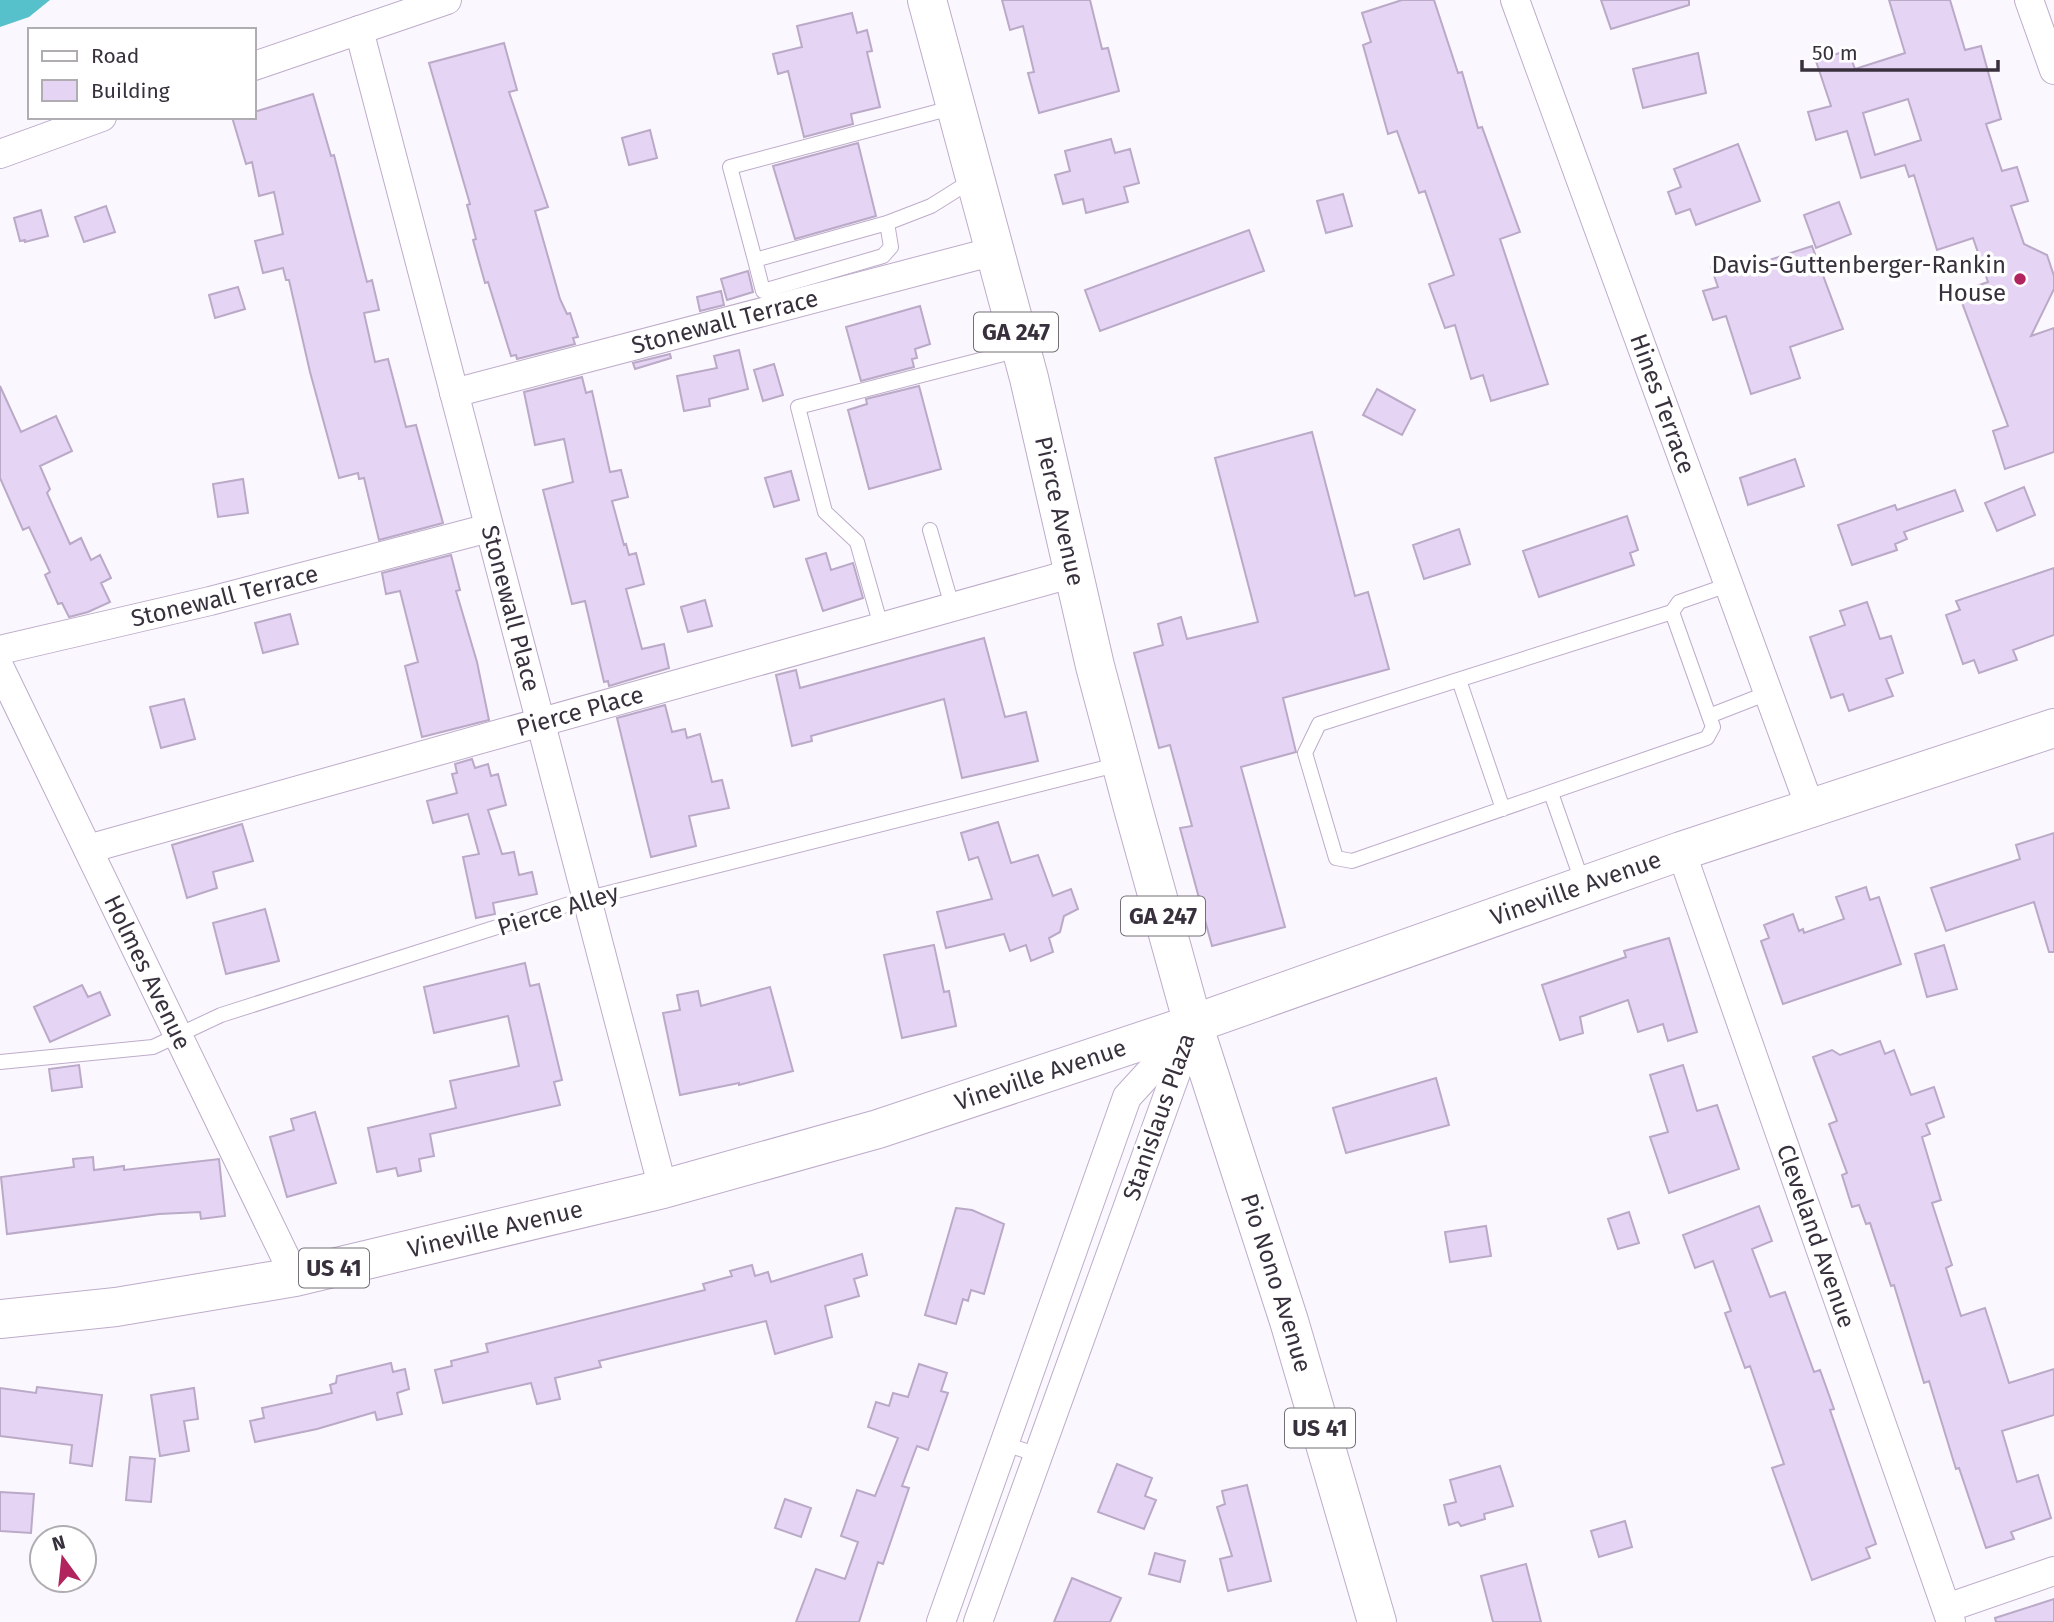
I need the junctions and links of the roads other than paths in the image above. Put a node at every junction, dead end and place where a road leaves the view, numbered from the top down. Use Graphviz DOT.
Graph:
graph roads {
  1 [pos="447,0"];
  2 [pos="927,0"];
  3 [pos="1515,0"];
  4 [pos="2029,0"];
  5 [pos="359,30"];
  6 [pos="256,65"];
  7 [pos="2054,70"];
  8 [pos="956,106"];
  9 [pos="97,119"];
  10 [pos="0,155"];
  11 [pos="975,178"];
  12 [pos="887,223"];
  13 [pos="995,251"];
  14 [pos="755,260"];
  15 [pos="1021,350"];
  16 [pos="454,393"];
  17 [pos="489,528"];
  18 [pos="930,530"];
  19 [pos="1074,573"];
  20 [pos="1728,585"];
  21 [pos="952,606"];
  22 [pos="1672,612"];
  23 [pos="881,626"];
  24 [pos="0,650"];
  25 [pos="0,668"];
  26 [pos="1459,680"];
  27 [pos="1768,693"];
  28 [pos="1709,716"];
  29 [pos="539,720"];
  30 [pos="2054,728"];
  31 [pos="1121,764"];
  32 [pos="1551,793"];
  33 [pos="1503,809"];
  34 [pos="1811,810"];
  35 [pos="88,849"];
  36 [pos="1681,851"];
  37 [pos="1584,885"];
  38 [pos="585,899"];
  39 [pos="1194,1024"];
  40 [pos="177,1036"];
  41 [pos="0,1062"];
  42 [pos="663,1189"];
  43 [pos="295,1277"];
  44 [pos="0,1319"];
  45 [pos="1005,1444"];
  46 [pos="1038,1455"];
  47 [pos="2054,1571"];
  48 [pos="1949,1615"];
  49 [pos="941,1622"];
  50 [pos="978,1622"];
  51 [pos="1377,1622"];
  1 -- 5 [label="street"];
  2 -- 8 [label="main road, Pierce Avenue / GA 247"];
  3 -- 20 [label="street, Hines Terrace"];
  4 -- 7 [label="street"];
  5 -- 6 [label="street"];
  5 -- 16 [label="street, Stonewall Place"];
  8 -- 11 [label="main road, Pierce Avenue / GA 247"];
  8 -- 14 [label="lane"];
  9 -- 10 [label="street"];
  11 -- 12 [label="lane"];
  11 -- 13 [label="main road, Pierce Avenue / GA 247"];
  12 -- 14 [label="lane"];
  12 -- 14 [label="lane"];
  13 -- 15 [label="main road, Pierce Avenue / GA 247"];
  13 -- 16 [label="street, Stonewall Terrace"];
  15 -- 19 [label="main road, Pierce Avenue / GA 247"];
  15 -- 23 [label="lane"];
  16 -- 17 [label="street, Stonewall Place"];
  17 -- 24 [label="street, Stonewall Terrace"];
  17 -- 29 [label="street, Stonewall Place"];
  18 -- 21 [label="lane"];
  19 -- 21 [label="street, Pierce Place"];
  19 -- 31 [label="main road, Pierce Avenue / GA 247"];
  20 -- 22 [label="lane"];
  20 -- 27 [label="street, Hines Terrace"];
  21 -- 23 [label="street, Pierce Place"];
  22 -- 26 [label="lane"];
  22 -- 28 [label="lane"];
  23 -- 29 [label="street, Pierce Place"];
  25 -- 35 [label="street, Holmes Avenue"];
  26 -- 33 [label="lane"];
  26 -- 33 [label="lane"];
  27 -- 28 [label="lane"];
  27 -- 34 [label="street, Hines Terrace"];
  28 -- 32 [label="lane"];
  29 -- 35 [label="street, Pierce Place"];
  29 -- 38 [label="street, Stonewall Place"];
  30 -- 34 [label="main road, Vineville Avenue"];
  31 -- 38 [label="lane, Pierce Alley"];
  31 -- 39 [label="main road, Pierce Avenue / GA 247"];
  32 -- 33 [label="lane"];
  32 -- 37 [label="lane"];
  34 -- 36 [label="main road, Vineville Avenue"];
  35 -- 40 [label="street, Holmes Avenue"];
  36 -- 37 [label="main road, Vineville Avenue"];
  36 -- 48 [label="street, Cleveland Avenue"];
  37 -- 39 [label="main road, Vineville Avenue"];
  38 -- 40 [label="lane, Pierce Alley"];
  38 -- 42 [label="street, Stonewall Place"];
  39 -- 42 [label="main road, Vineville Avenue / US 41"];
  39 -- 45 [label="street, Stanislaus Plaza"];
  39 -- 46 [label="street, Stanislaus Plaza"];
  39 -- 51 [label="main road, Pio Nono Avenue / US 41"];
  40 -- 41 [label="lane, Pierce Alley"];
  40 -- 43 [label="street, Holmes Avenue"];
  42 -- 43 [label="main road, Vineville Avenue / US 41"];
  43 -- 44 [label="main road, Vineville Avenue / US 41"];
  45 -- 46 [label="lane"];
  45 -- 49 [label="street, Stanislaus Plaza"];
  46 -- 50 [label="street, Stanislaus Plaza"];
  47 -- 48 [label="street"];
}
